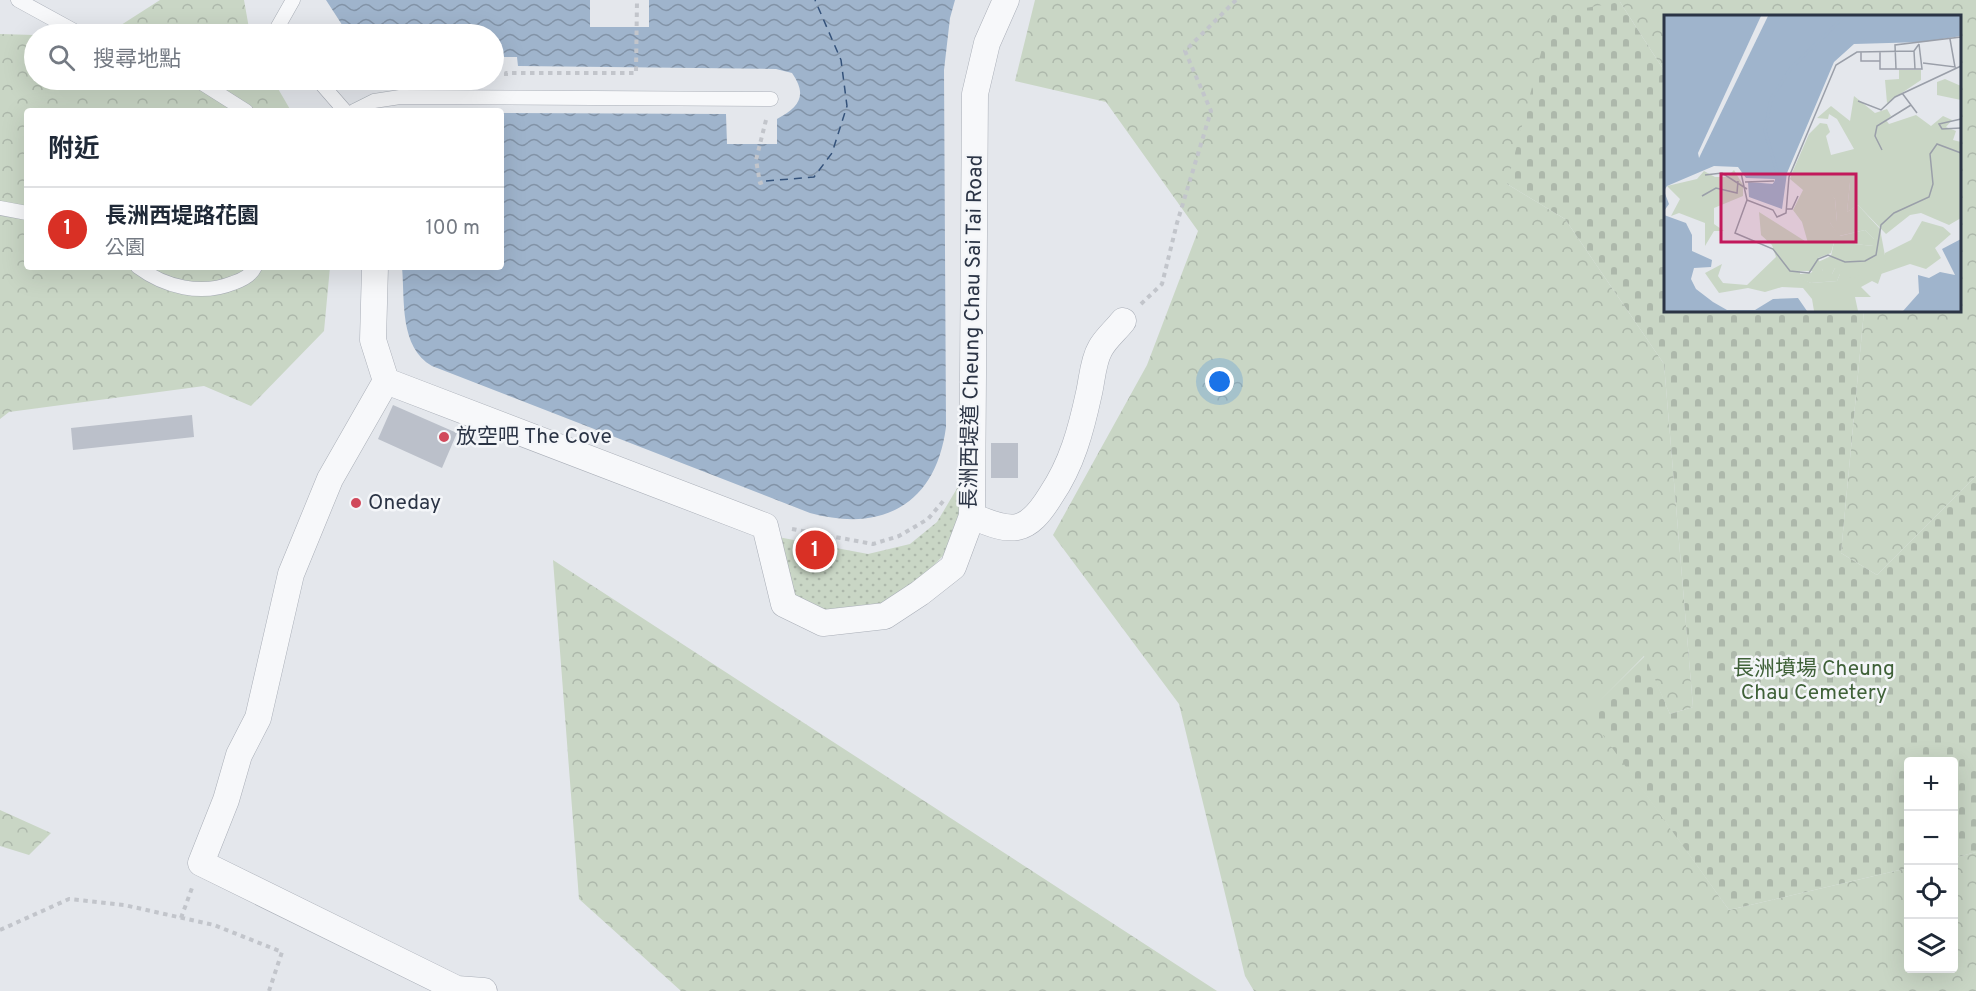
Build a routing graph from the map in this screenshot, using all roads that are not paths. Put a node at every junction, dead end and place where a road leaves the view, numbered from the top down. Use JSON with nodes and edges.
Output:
{"nodes":[{"id":1,"x":18,"y":0,"type":"edge"},
{"id":2,"x":293,"y":0,"type":"edge"},
{"id":3,"x":1006,"y":0,"type":"edge"},
{"id":4,"x":62,"y":24,"type":"edge"},
{"id":5,"x":279,"y":24,"type":"edge"},
{"id":6,"x":212,"y":90,"type":"edge"},
{"id":7,"x":327,"y":90,"type":"edge"},
{"id":8,"x":771,"y":99,"type":"road end"},
{"id":9,"x":240,"y":108,"type":"edge"},
{"id":10,"x":342,"y":108,"type":"edge"},
{"id":11,"x":360,"y":108,"type":"edge"},
{"id":12,"x":0,"y":208,"type":"edge"},
{"id":13,"x":24,"y":212,"type":"edge"},
{"id":14,"x":142,"y":270,"type":"edge"},
{"id":15,"x":253,"y":270,"type":"edge"},
{"id":16,"x":375,"y":270,"type":"edge"},
{"id":17,"x":1123,"y":321,"type":"road end"},
{"id":18,"x":386,"y":381,"type":"junction"},
{"id":19,"x":972,"y":516,"type":"junction"},
{"id":20,"x":484,"y":991,"type":"edge"}],
"edges":[{"from":1,"to":4,"type":"lane"},
{"from":2,"to":5,"type":"lane"},
{"from":3,"to":19,"type":"street","name":"長洲西堤道 Cheung Chau Sai Tai Road"},
{"from":6,"to":9,"type":"lane"},
{"from":7,"to":10,"type":"lane"},
{"from":8,"to":11,"type":"lane"},
{"from":12,"to":13,"type":"lane"},
{"from":14,"to":15,"type":"lane"},
{"from":16,"to":18,"type":"street"},
{"from":17,"to":19,"type":"street"},
{"from":18,"to":19,"type":"street","name":"長洲西堤道 Cheung Chau Sai Tai Road"},
{"from":18,"to":20,"type":"street"}]}
